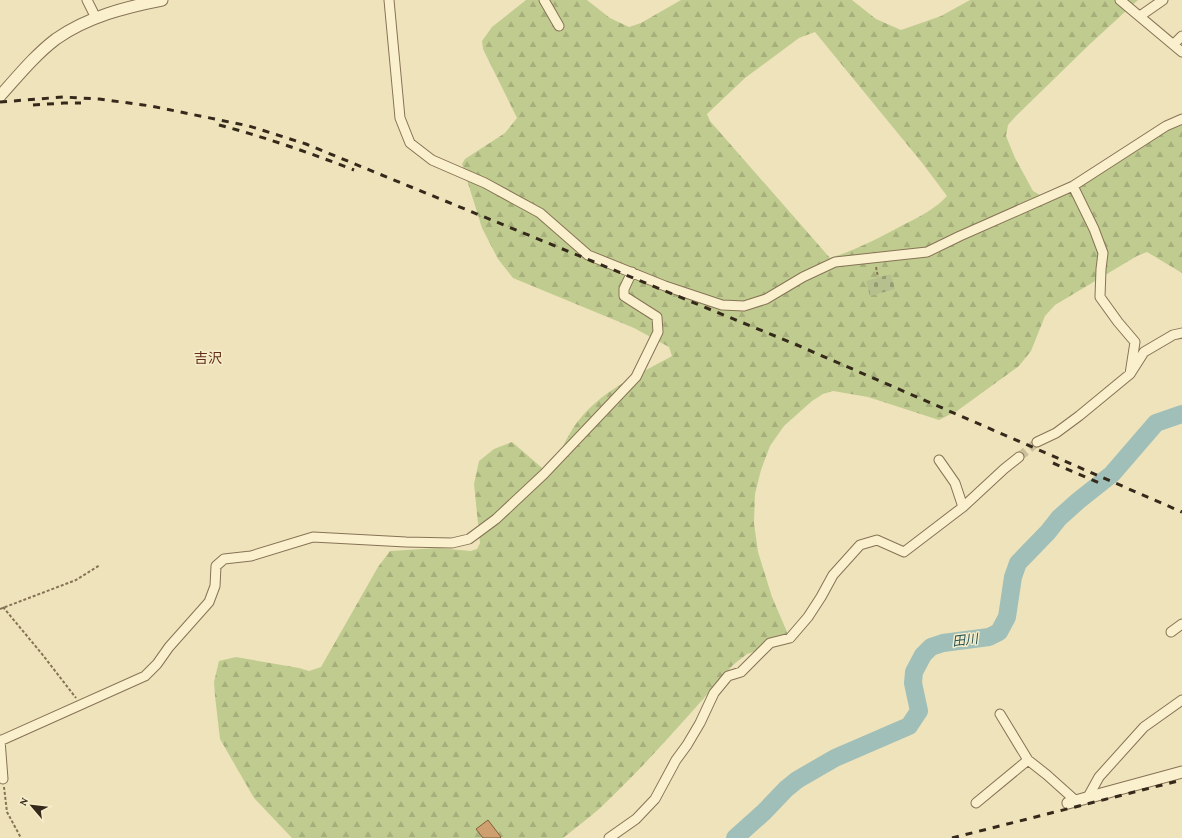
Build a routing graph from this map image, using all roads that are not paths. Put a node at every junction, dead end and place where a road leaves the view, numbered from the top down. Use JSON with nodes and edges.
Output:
{"nodes":[{"id":1,"x":86,"y":0,"type":"edge"},
{"id":2,"x":162,"y":0,"type":"edge"},
{"id":3,"x":389,"y":0,"type":"edge"},
{"id":4,"x":544,"y":0,"type":"edge"},
{"id":5,"x":1120,"y":0,"type":"edge"},
{"id":6,"x":1163,"y":0,"type":"edge"},
{"id":7,"x":1140,"y":16,"type":"junction"},
{"id":8,"x":96,"y":18,"type":"junction"},
{"id":9,"x":559,"y":26,"type":"dead end"},
{"id":10,"x":1182,"y":36,"type":"edge"},
{"id":11,"x":1174,"y":44,"type":"junction"},
{"id":12,"x":1182,"y":52,"type":"edge"},
{"id":13,"x":1,"y":94,"type":"edge"},
{"id":14,"x":1182,"y":119,"type":"edge"},
{"id":15,"x":1073,"y":186,"type":"junction"},
{"id":16,"x":632,"y":272,"type":"junction"},
{"id":17,"x":1182,"y":333,"type":"edge"},
{"id":18,"x":1130,"y":374,"type":"junction"},
{"id":19,"x":1038,"y":442,"type":"tunnel mouth"},
{"id":20,"x":1019,"y":457,"type":"tunnel mouth"},
{"id":21,"x":939,"y":460,"type":"dead end"},
{"id":22,"x":963,"y":507,"type":"junction"},
{"id":23,"x":1182,"y":624,"type":"edge"},
{"id":24,"x":1171,"y":632,"type":"dead end"},
{"id":25,"x":1181,"y":703,"type":"edge"},
{"id":26,"x":1000,"y":714,"type":"dead end"},
{"id":27,"x":0,"y":740,"type":"edge"},
{"id":28,"x":1028,"y":760,"type":"junction"},
{"id":29,"x":1182,"y":772,"type":"edge"},
{"id":30,"x":3,"y":779,"type":"road end"},
{"id":31,"x":1088,"y":797,"type":"junction"},
{"id":32,"x":1072,"y":802,"type":"joint"},
{"id":33,"x":976,"y":803,"type":"dead end"},
{"id":34,"x":609,"y":838,"type":"edge"}],
"edges":[{"from":1,"to":8,"type":"street"},
{"from":2,"to":8,"type":"street"},
{"from":3,"to":16,"type":"street"},
{"from":4,"to":9,"type":"street"},
{"from":5,"to":7,"type":"street"},
{"from":6,"to":7,"type":"street"},
{"from":7,"to":11,"type":"street"},
{"from":8,"to":13,"type":"street"},
{"from":10,"to":11,"type":"street"},
{"from":11,"to":12,"type":"street"},
{"from":14,"to":15,"type":"street"},
{"from":15,"to":16,"type":"street"},
{"from":15,"to":18,"type":"street"},
{"from":16,"to":27,"type":"street"},
{"from":17,"to":18,"type":"street"},
{"from":18,"to":19,"type":"street"},
{"from":20,"to":22,"type":"street"},
{"from":21,"to":22,"type":"street"},
{"from":22,"to":34,"type":"street"},
{"from":23,"to":24,"type":"street"},
{"from":25,"to":31,"type":"street"},
{"from":26,"to":28,"type":"street"},
{"from":27,"to":30,"type":"street"},
{"from":28,"to":32,"type":"street"},
{"from":28,"to":33,"type":"street"},
{"from":29,"to":31,"type":"street"},
{"from":31,"to":32,"type":"street"}]}
